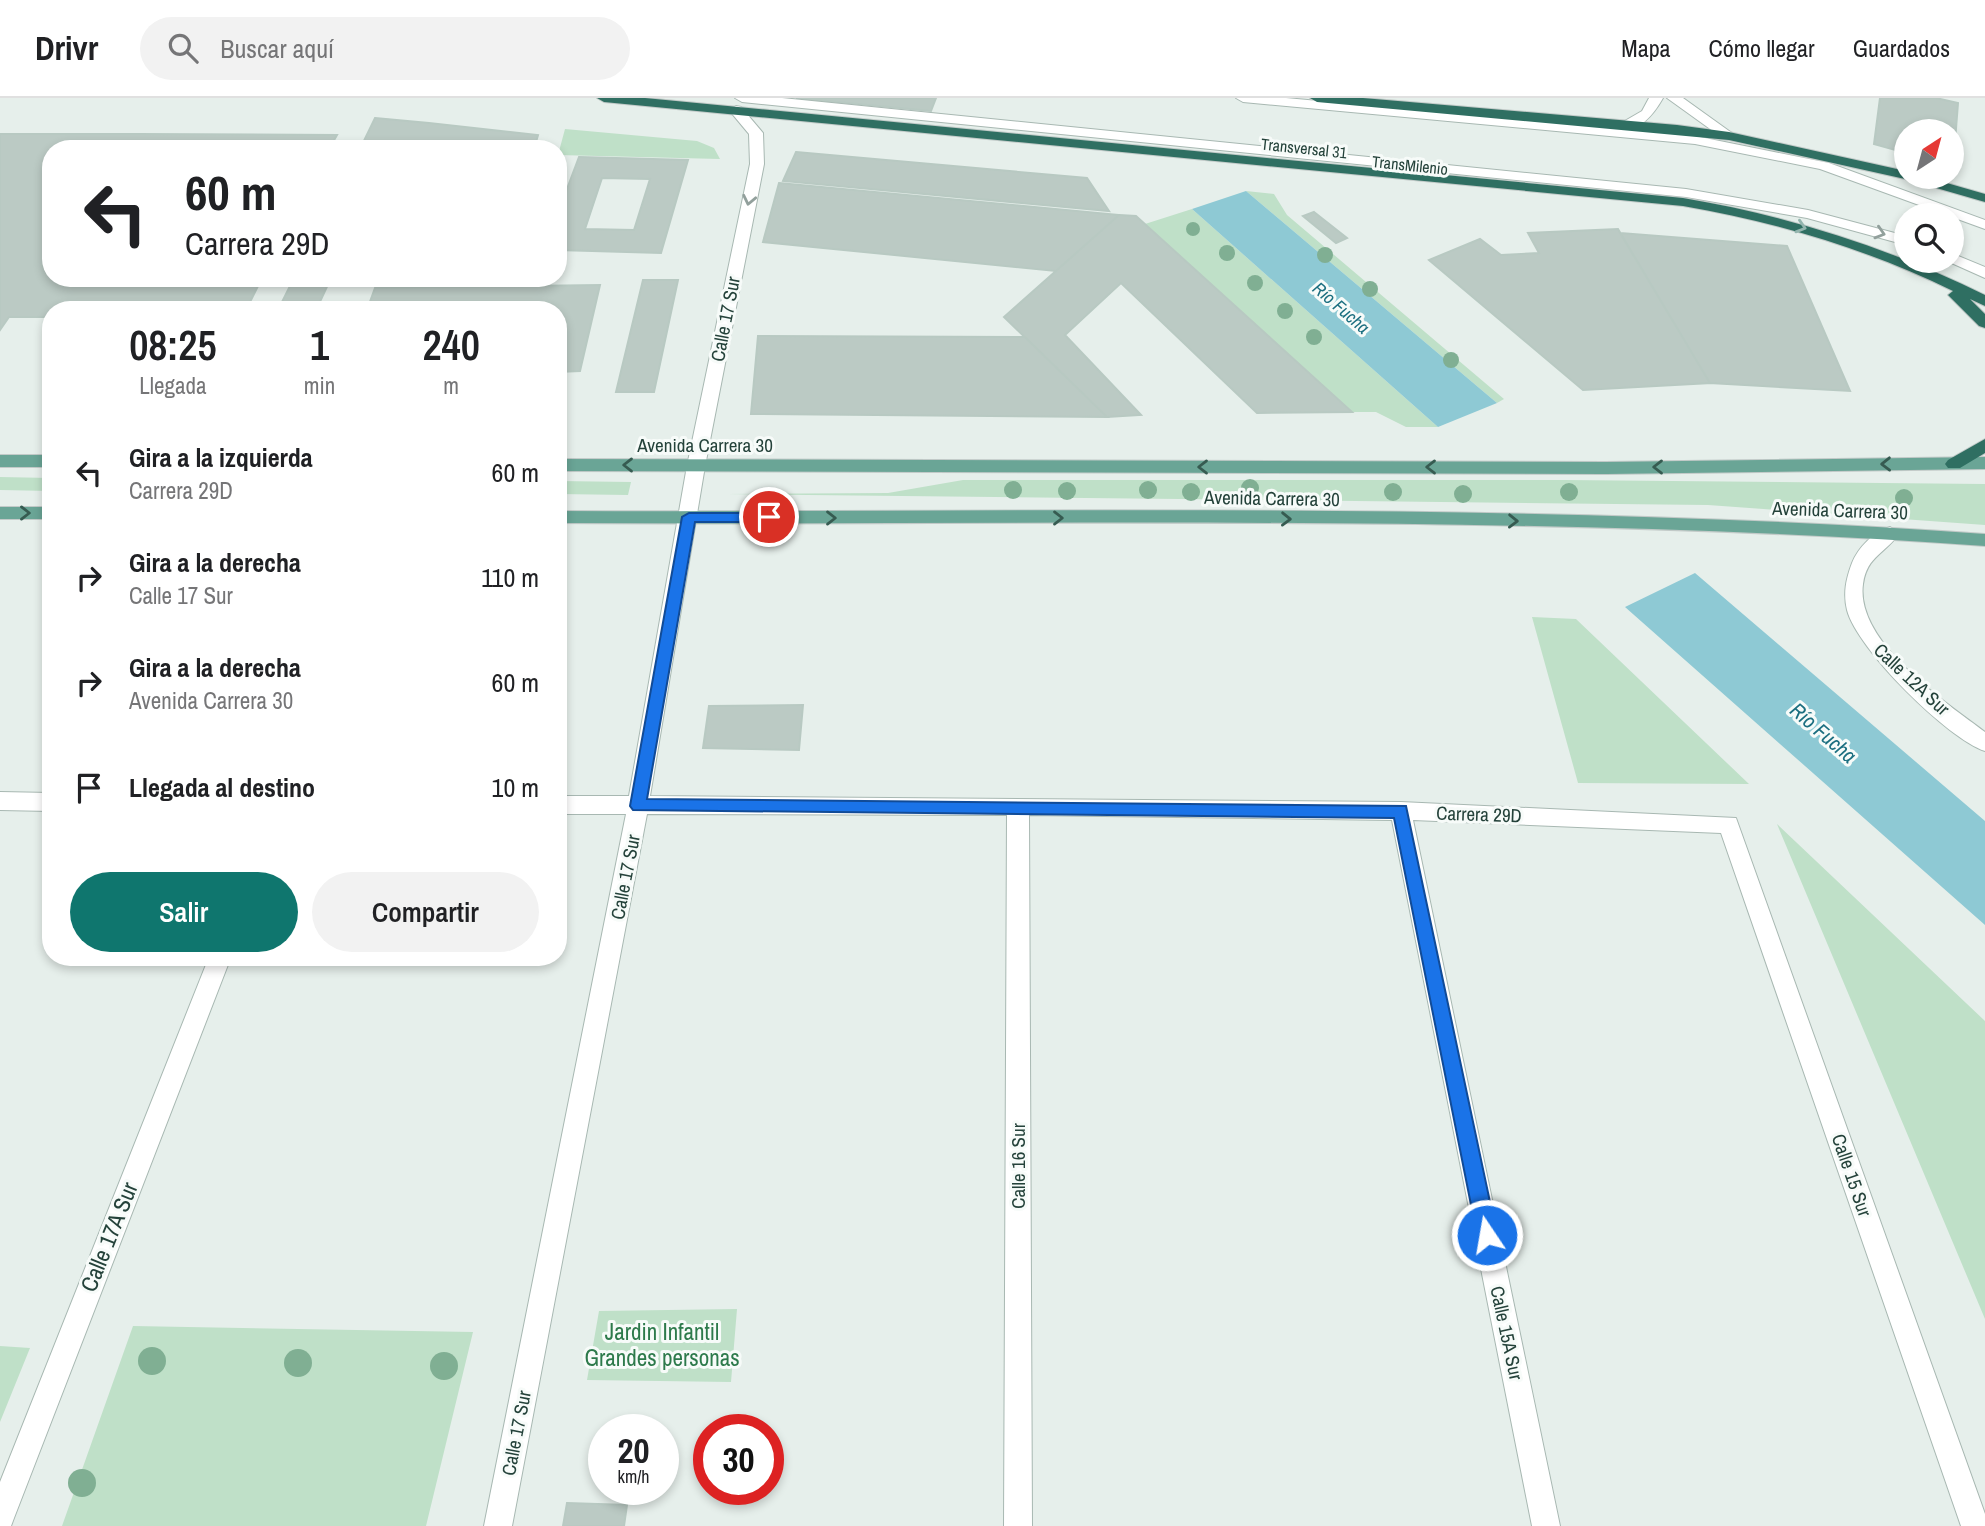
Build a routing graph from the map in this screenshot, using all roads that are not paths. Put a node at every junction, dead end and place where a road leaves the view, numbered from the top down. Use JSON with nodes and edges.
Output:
{"nodes":[{"id":1,"x":604,"y":98,"type":"edge"},
{"id":2,"x":1242,"y":98,"type":"edge"},
{"id":3,"x":1317,"y":98,"type":"edge"},
{"id":4,"x":1656,"y":98,"type":"edge"},
{"id":5,"x":1674,"y":98,"type":"edge"},
{"id":6,"x":739,"y":104,"type":"edge"},
{"id":7,"x":1628,"y":125,"type":"junction"},
{"id":8,"x":1729,"y":136,"type":"junction"},
{"id":9,"x":1894,"y":172,"type":"edge"},
{"id":10,"x":1953,"y":189,"type":"edge"},
{"id":11,"x":1985,"y":198,"type":"edge"},
{"id":12,"x":1985,"y":225,"type":"edge"},
{"id":13,"x":1894,"y":238,"type":"edge"},
{"id":14,"x":1964,"y":264,"type":"edge"},
{"id":15,"x":1985,"y":274,"type":"edge"},
{"id":16,"x":1929,"y":275,"type":"junction"},
{"id":17,"x":1985,"y":302,"type":"edge"},
{"id":18,"x":1985,"y":323,"type":"edge"},
{"id":19,"x":1985,"y":445,"type":"edge"},
{"id":20,"x":0,"y":461,"type":"edge"},
{"id":21,"x":42,"y":461,"type":"edge"},
{"id":22,"x":1985,"y":463,"type":"edge"},
{"id":23,"x":1954,"y":464,"type":"junction"},
{"id":24,"x":567,"y":465,"type":"edge"},
{"id":25,"x":696,"y":466,"type":"junction"},
{"id":26,"x":0,"y":513,"type":"edge"},
{"id":27,"x":42,"y":513,"type":"edge"},
{"id":28,"x":567,"y":517,"type":"edge"},
{"id":29,"x":689,"y":517,"type":"junction"},
{"id":30,"x":1891,"y":533,"type":"junction"},
{"id":31,"x":1985,"y":540,"type":"edge"},
{"id":32,"x":1985,"y":743,"type":"edge"},
{"id":33,"x":0,"y":801,"type":"edge"},
{"id":34,"x":42,"y":802,"type":"edge"},
{"id":35,"x":567,"y":805,"type":"edge"},
{"id":36,"x":638,"y":806,"type":"junction"},
{"id":37,"x":1018,"y":806,"type":"junction"},
{"id":38,"x":1401,"y":811,"type":"junction"},
{"id":39,"x":1728,"y":824,"type":"joint"},
{"id":40,"x":216,"y":966,"type":"edge"},
{"id":41,"x":0,"y":1518,"type":"edge"},
{"id":42,"x":498,"y":1526,"type":"edge"},
{"id":43,"x":1018,"y":1526,"type":"edge"},
{"id":44,"x":1546,"y":1526,"type":"edge"},
{"id":45,"x":1975,"y":1526,"type":"edge"}],
"edges":[{"from":1,"to":6,"type":"highway","name":"Transversal 31"},
{"from":2,"to":12,"type":"street"},
{"from":3,"to":7,"type":"highway"},
{"from":4,"to":7,"type":"street"},
{"from":5,"to":8,"type":"street"},
{"from":6,"to":13,"type":"street","name":"TransMilenio","one_way":true},
{"from":6,"to":16,"type":"highway","name":"Transversal 31","one_way":true},
{"from":6,"to":25,"type":"street","name":"Calle 17 Sur","one_way":true},
{"from":7,"to":8,"type":"highway"},
{"from":8,"to":9,"type":"highway"},
{"from":10,"to":11,"type":"highway"},
{"from":14,"to":15,"type":"street"},
{"from":16,"to":17,"type":"highway","name":"Transversal 31"},
{"from":16,"to":18,"type":"highway"},
{"from":19,"to":23,"type":"highway"},
{"from":20,"to":21,"type":"main road"},
{"from":22,"to":23,"type":"main road","name":"Avenida Carrera 30"},
{"from":23,"to":25,"type":"main road","name":"Avenida Carrera 30","one_way":true},
{"from":25,"to":24,"type":"main road","name":"Avenida Carrera 30","one_way":true},
{"from":25,"to":29,"type":"street","name":"Calle 17 Sur"},
{"from":26,"to":27,"type":"main road","one_way":true},
{"from":28,"to":29,"type":"main road","name":"Avenida Carrera 30"},
{"from":29,"to":30,"type":"main road","name":"Avenida Carrera 30","one_way":true},
{"from":29,"to":36,"type":"street","name":"Calle 17 Sur"},
{"from":30,"to":31,"type":"main road","name":"Avenida Carrera 30"},
{"from":30,"to":32,"type":"street","name":"Calle 12A Sur"},
{"from":33,"to":34,"type":"street"},
{"from":35,"to":36,"type":"street","name":"Carrera 29D"},
{"from":36,"to":37,"type":"street","name":"Carrera 29D"},
{"from":36,"to":42,"type":"street","name":"Calle 17 Sur"},
{"from":37,"to":38,"type":"street","name":"Carrera 29D"},
{"from":37,"to":43,"type":"street","name":"Calle 16 Sur"},
{"from":38,"to":39,"type":"street","name":"Carrera 29D"},
{"from":38,"to":44,"type":"street","name":"Calle 15A Sur"},
{"from":39,"to":45,"type":"street","name":"Calle 15 Sur"},
{"from":40,"to":41,"type":"street","name":"Calle 17A Sur"}]}
